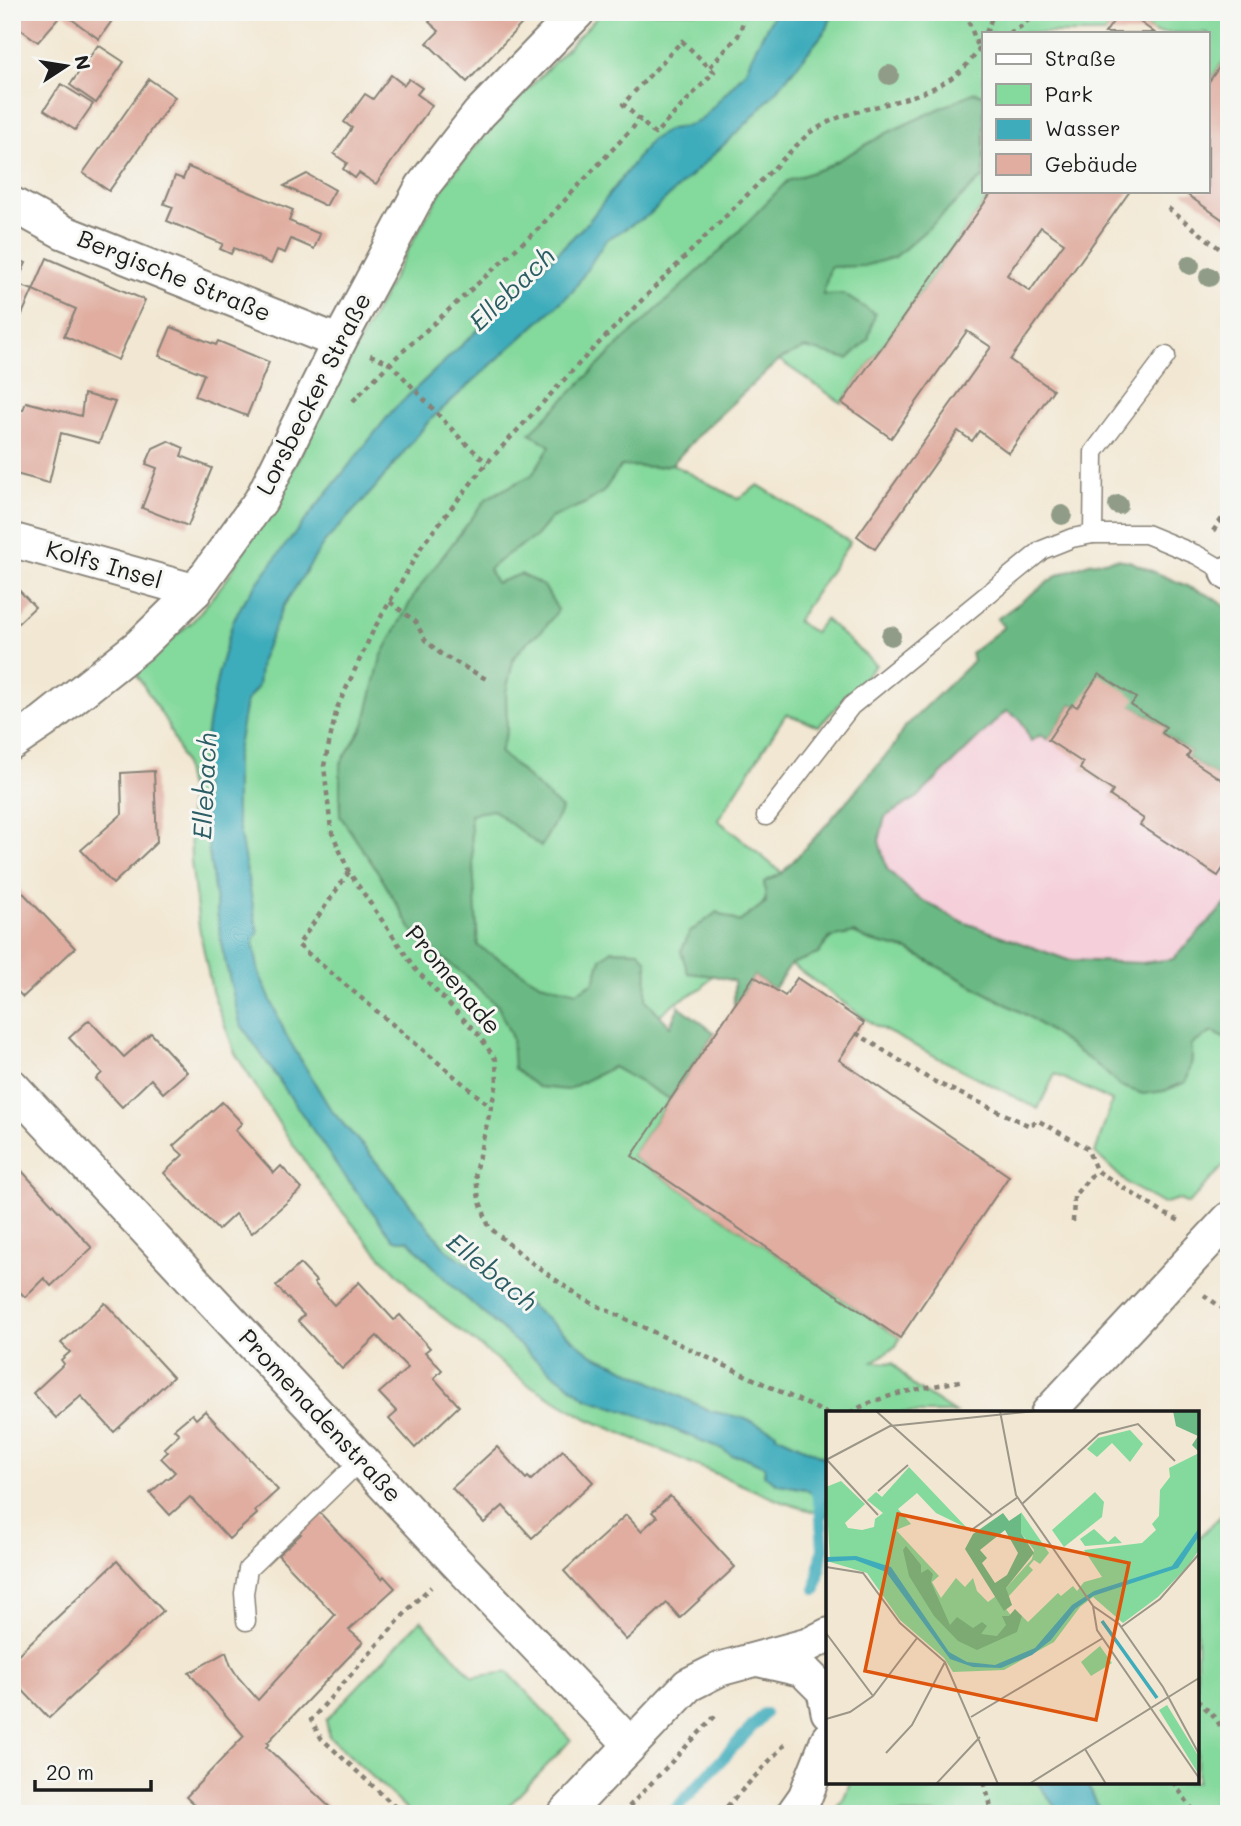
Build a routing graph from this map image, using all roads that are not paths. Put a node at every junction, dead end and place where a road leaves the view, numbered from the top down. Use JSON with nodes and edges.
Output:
{"nodes":[{"id":1,"x":578,"y":12,"type":"edge"},
{"id":2,"x":12,"y":204,"type":"edge"},
{"id":3,"x":339,"y":342,"type":"junction"},
{"id":4,"x":1166,"y":356,"type":"dead end"},
{"id":5,"x":1093,"y":534,"type":"junction"},
{"id":6,"x":12,"y":540,"type":"edge"},
{"id":7,"x":1228,"y":573,"type":"edge"},
{"id":8,"x":195,"y":591,"type":"junction"},
{"id":9,"x":12,"y":743,"type":"edge"},
{"id":10,"x":766,"y":816,"type":"dead end"},
{"id":11,"x":12,"y":1086,"type":"edge"},
{"id":12,"x":1220,"y":1228,"type":"edge"},
{"id":13,"x":1050,"y":1411,"type":"edge"},
{"id":14,"x":361,"y":1460,"type":"junction"},
{"id":15,"x":246,"y":1621,"type":"dead end"},
{"id":16,"x":826,"y":1636,"type":"edge"},
{"id":17,"x":754,"y":1659,"type":"junction"},
{"id":18,"x":826,"y":1702,"type":"edge"},
{"id":19,"x":630,"y":1744,"type":"junction"},
{"id":20,"x":826,"y":1744,"type":"edge"},
{"id":21,"x":565,"y":1814,"type":"edge"},
{"id":22,"x":793,"y":1814,"type":"edge"}],
"edges":[{"from":1,"to":3,"type":"street","name":"Lorsbecker Straße"},
{"from":2,"to":3,"type":"street","name":"Bergische Straße"},
{"from":3,"to":8,"type":"street","name":"Lorsbecker Straße"},
{"from":4,"to":5,"type":"lane"},
{"from":5,"to":7,"type":"lane"},
{"from":5,"to":10,"type":"lane"},
{"from":6,"to":8,"type":"street","name":"Kolfs Insel"},
{"from":8,"to":9,"type":"street","name":"Lorsbecker Straße"},
{"from":11,"to":14,"type":"street","name":"Promenadenstraße"},
{"from":12,"to":13,"type":"street"},
{"from":14,"to":15,"type":"lane"},
{"from":14,"to":19,"type":"street","name":"Promenadenstraße"},
{"from":16,"to":17,"type":"street"},
{"from":17,"to":18,"type":"street"},
{"from":17,"to":19,"type":"street"},
{"from":19,"to":21,"type":"street"},
{"from":20,"to":22,"type":"street"}]}
